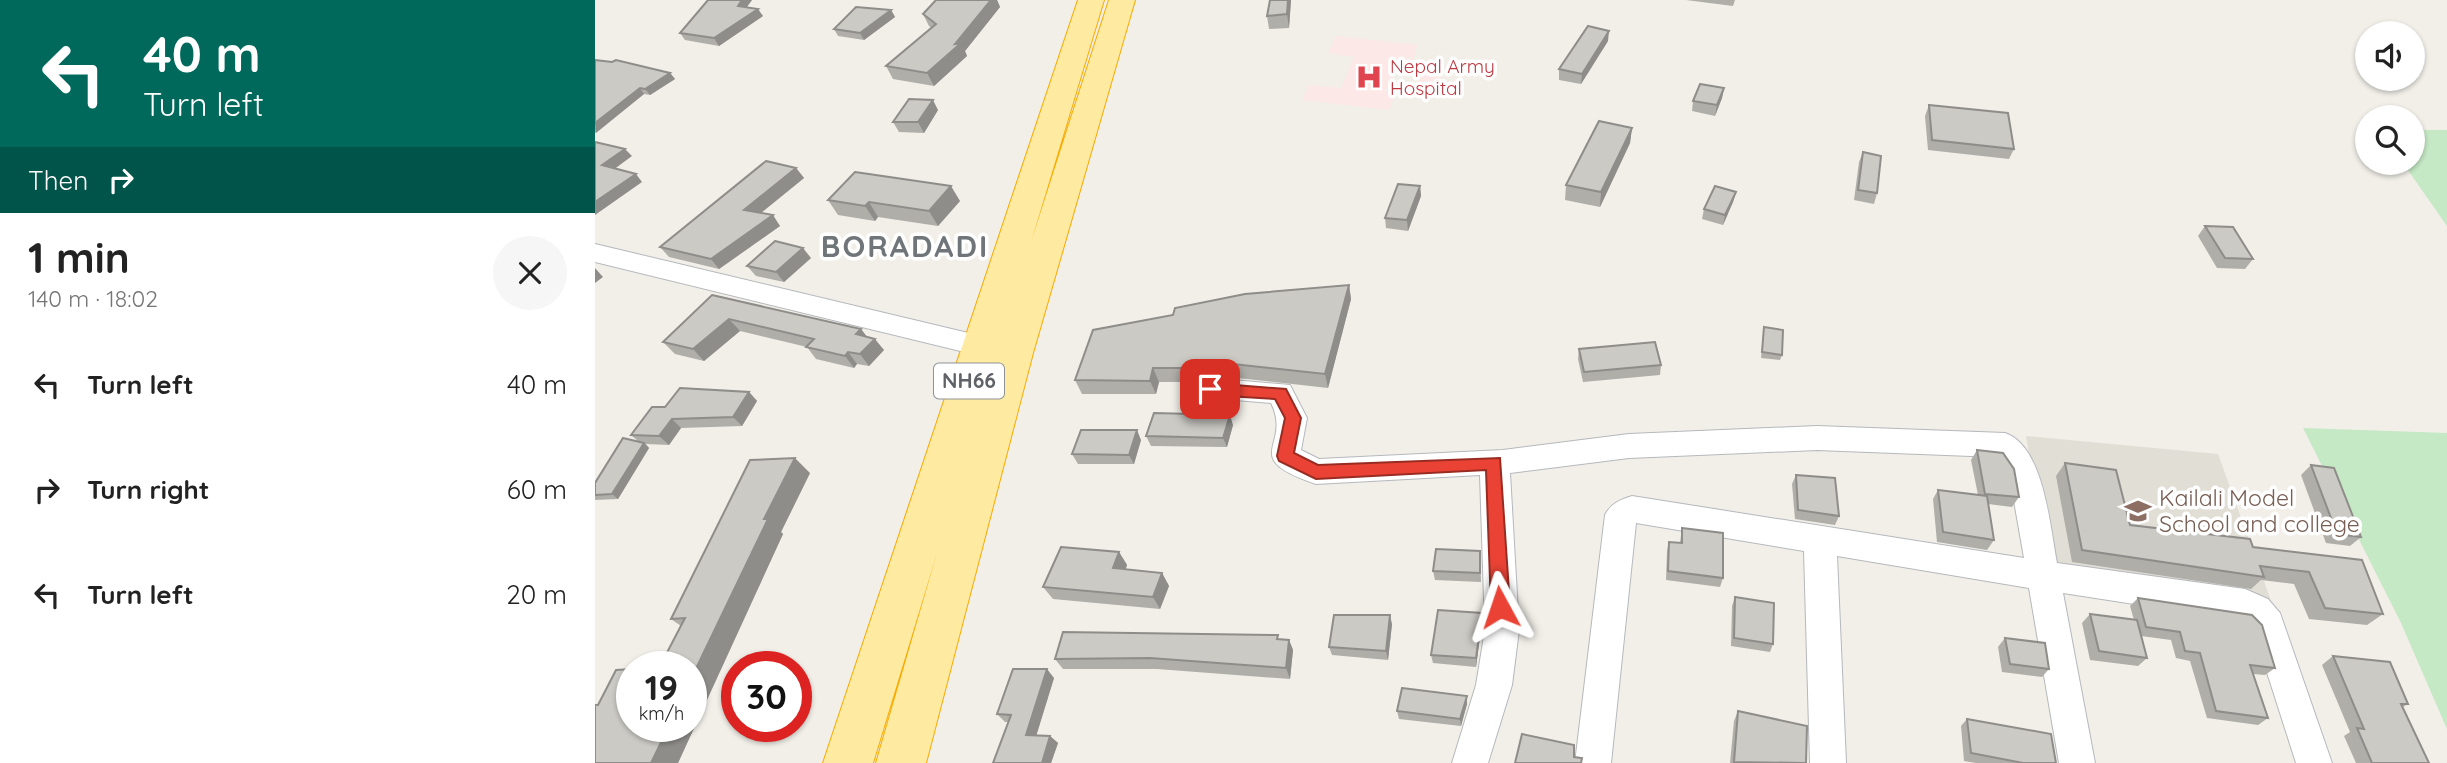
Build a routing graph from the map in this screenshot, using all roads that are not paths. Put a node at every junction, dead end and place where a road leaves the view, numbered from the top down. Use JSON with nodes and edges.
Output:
{"nodes":[{"id":1,"x":1091,"y":0,"type":"edge"},
{"id":2,"x":1122,"y":0,"type":"edge"},
{"id":3,"x":595,"y":253,"type":"edge"},
{"id":4,"x":981,"y":346,"type":"junction"},
{"id":5,"x":1210,"y":389,"type":"dead end"},
{"id":6,"x":1494,"y":463,"type":"junction"},
{"id":7,"x":1820,"y":538,"type":"junction"},
{"id":8,"x":2042,"y":575,"type":"junction"},
{"id":9,"x":848,"y":763,"type":"edge"},
{"id":10,"x":901,"y":763,"type":"edge"},
{"id":11,"x":1470,"y":763,"type":"edge"},
{"id":12,"x":1593,"y":763,"type":"edge"},
{"id":13,"x":1828,"y":763,"type":"edge"},
{"id":14,"x":2077,"y":763,"type":"edge"},
{"id":15,"x":2314,"y":763,"type":"edge"}],
"edges":[{"from":1,"to":4,"type":"highway","number":"NH66"},
{"from":2,"to":10,"type":"highway","number":"NH66"},
{"from":3,"to":4,"type":"street"},
{"from":4,"to":9,"type":"highway","number":"NH66"},
{"from":5,"to":6,"type":"street"},
{"from":6,"to":8,"type":"street"},
{"from":6,"to":11,"type":"street"},
{"from":7,"to":8,"type":"street"},
{"from":7,"to":12,"type":"street"},
{"from":7,"to":13,"type":"street"},
{"from":8,"to":14,"type":"street"},
{"from":8,"to":15,"type":"street"}]}
